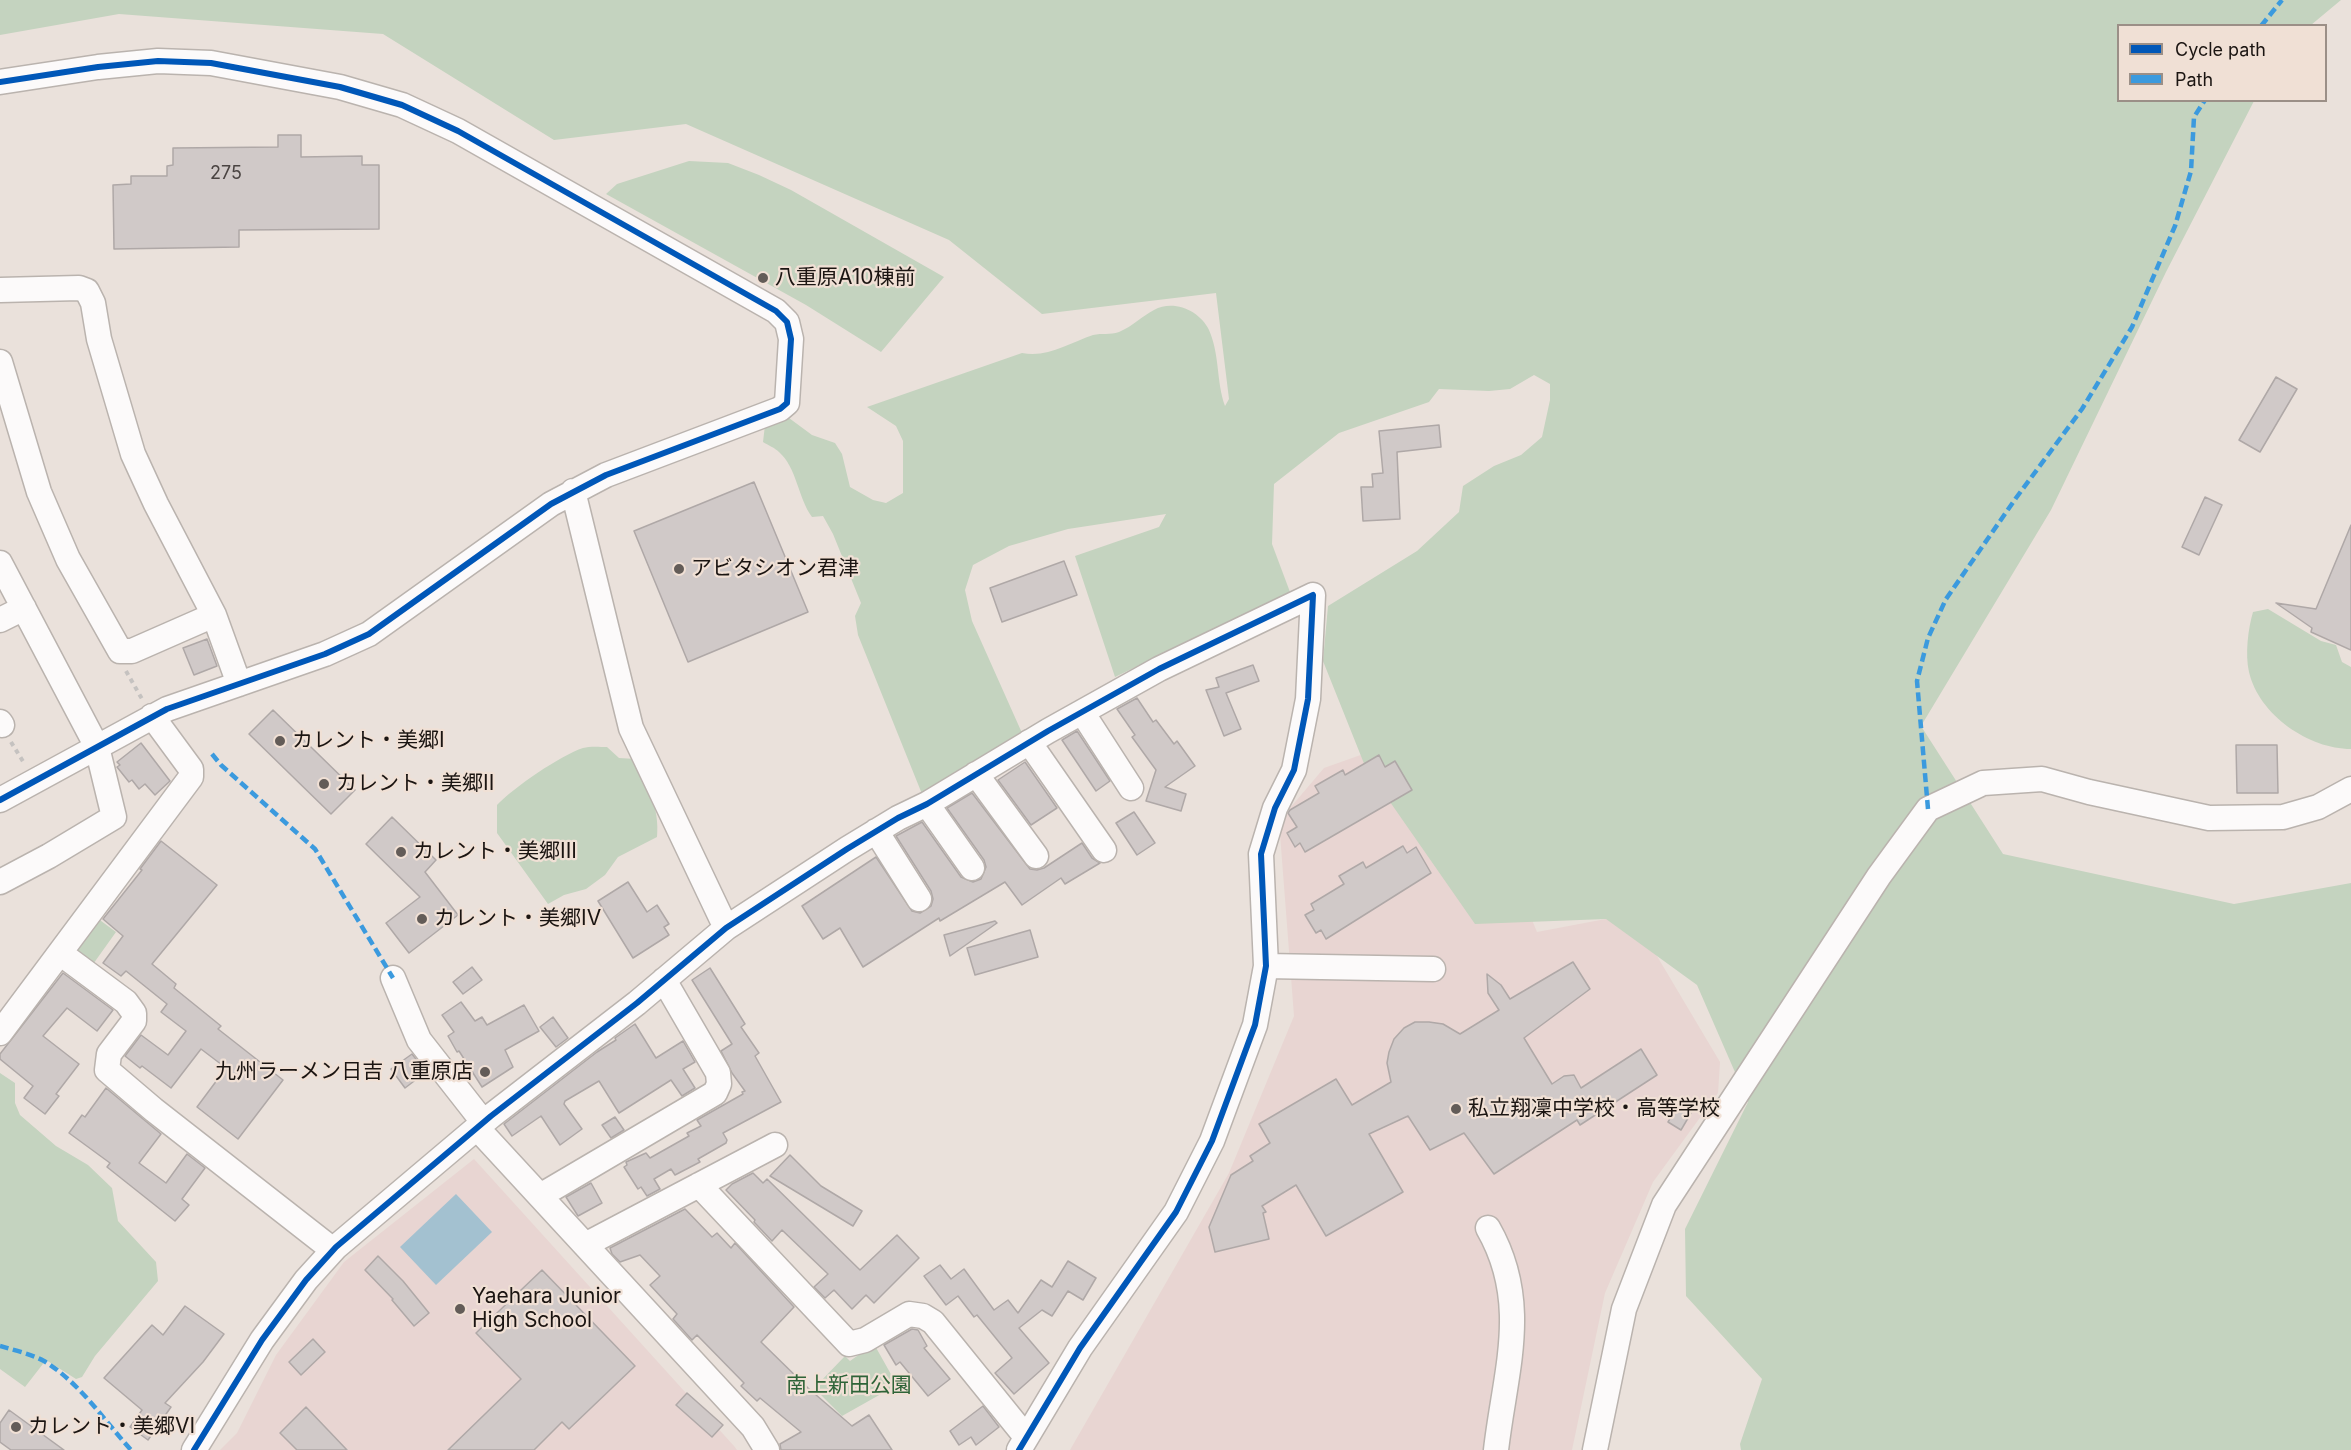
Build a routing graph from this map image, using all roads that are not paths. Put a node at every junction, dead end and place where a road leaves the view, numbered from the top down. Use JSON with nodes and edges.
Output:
{"nodes":[{"id":1,"x":0,"y":82,"type":"edge"},
{"id":2,"x":0,"y":291,"type":"edge"},
{"id":3,"x":0,"y":362,"type":"edge"},
{"id":4,"x":573,"y":491,"type":"junction"},
{"id":5,"x":0,"y":562,"type":"edge"},
{"id":6,"x":24,"y":608,"type":"junction"},
{"id":7,"x":214,"y":615,"type":"junction"},
{"id":8,"x":0,"y":620,"type":"edge"},
{"id":9,"x":239,"y":684,"type":"junction"},
{"id":10,"x":148,"y":710,"type":"junction"},
{"id":11,"x":1082,"y":712,"type":"junction"},
{"id":12,"x":1029,"y":742,"type":"junction"},
{"id":13,"x":97,"y":747,"type":"junction"},
{"id":14,"x":976,"y":774,"type":"junction"},
{"id":15,"x":1131,"y":788,"type":"dead end"},
{"id":16,"x":2351,"y":789,"type":"edge"},
{"id":17,"x":0,"y":800,"type":"edge"},
{"id":18,"x":927,"y":804,"type":"junction"},
{"id":19,"x":876,"y":831,"type":"junction"},
{"id":20,"x":1104,"y":850,"type":"dead end"},
{"id":21,"x":1036,"y":856,"type":"dead end"},
{"id":22,"x":972,"y":868,"type":"dead end"},
{"id":23,"x":0,"y":882,"type":"edge"},
{"id":24,"x":919,"y":899,"type":"dead end"},
{"id":25,"x":726,"y":928,"type":"junction"},
{"id":26,"x":60,"y":953,"type":"junction"},
{"id":27,"x":1266,"y":966,"type":"junction"},
{"id":28,"x":1432,"y":969,"type":"dead end"},
{"id":29,"x":393,"y":978,"type":"dead end"},
{"id":30,"x":664,"y":980,"type":"junction"},
{"id":31,"x":0,"y":1033,"type":"edge"},
{"id":32,"x":481,"y":1126,"type":"junction"},
{"id":33,"x":775,"y":1145,"type":"dead end"},
{"id":34,"x":699,"y":1185,"type":"junction"},
{"id":35,"x":540,"y":1196,"type":"junction"},
{"id":36,"x":1488,"y":1228,"type":"dead end"},
{"id":37,"x":585,"y":1245,"type":"junction"},
{"id":38,"x":333,"y":1250,"type":"junction"},
{"id":39,"x":1022,"y":1444,"type":"edge"},
{"id":40,"x":194,"y":1450,"type":"edge"},
{"id":41,"x":766,"y":1450,"type":"edge"},
{"id":42,"x":1496,"y":1450,"type":"edge"},
{"id":43,"x":1595,"y":1450,"type":"edge"}],
"edges":[{"from":1,"to":4,"type":"street"},
{"from":2,"to":7,"type":"street"},
{"from":3,"to":7,"type":"street"},
{"from":4,"to":9,"type":"street"},
{"from":4,"to":25,"type":"street"},
{"from":5,"to":6,"type":"street"},
{"from":6,"to":8,"type":"street"},
{"from":6,"to":13,"type":"street"},
{"from":7,"to":9,"type":"street"},
{"from":9,"to":10,"type":"street"},
{"from":10,"to":13,"type":"street"},
{"from":10,"to":26,"type":"street"},
{"from":11,"to":12,"type":"street"},
{"from":11,"to":15,"type":"street"},
{"from":11,"to":27,"type":"street"},
{"from":12,"to":14,"type":"street"},
{"from":12,"to":20,"type":"street"},
{"from":13,"to":17,"type":"street"},
{"from":13,"to":23,"type":"street"},
{"from":14,"to":18,"type":"street"},
{"from":14,"to":21,"type":"street"},
{"from":16,"to":43,"type":"street"},
{"from":18,"to":19,"type":"street"},
{"from":18,"to":22,"type":"street"},
{"from":19,"to":24,"type":"street"},
{"from":19,"to":25,"type":"street"},
{"from":25,"to":30,"type":"street"},
{"from":26,"to":31,"type":"street"},
{"from":26,"to":38,"type":"street"},
{"from":27,"to":28,"type":"street"},
{"from":27,"to":39,"type":"street"},
{"from":29,"to":32,"type":"street"},
{"from":30,"to":32,"type":"street"},
{"from":30,"to":35,"type":"street"},
{"from":32,"to":35,"type":"street"},
{"from":32,"to":38,"type":"street"},
{"from":33,"to":34,"type":"street"},
{"from":34,"to":37,"type":"street"},
{"from":34,"to":39,"type":"street"},
{"from":35,"to":37,"type":"street"},
{"from":36,"to":42,"type":"street"},
{"from":37,"to":41,"type":"street"},
{"from":38,"to":40,"type":"street"}]}
